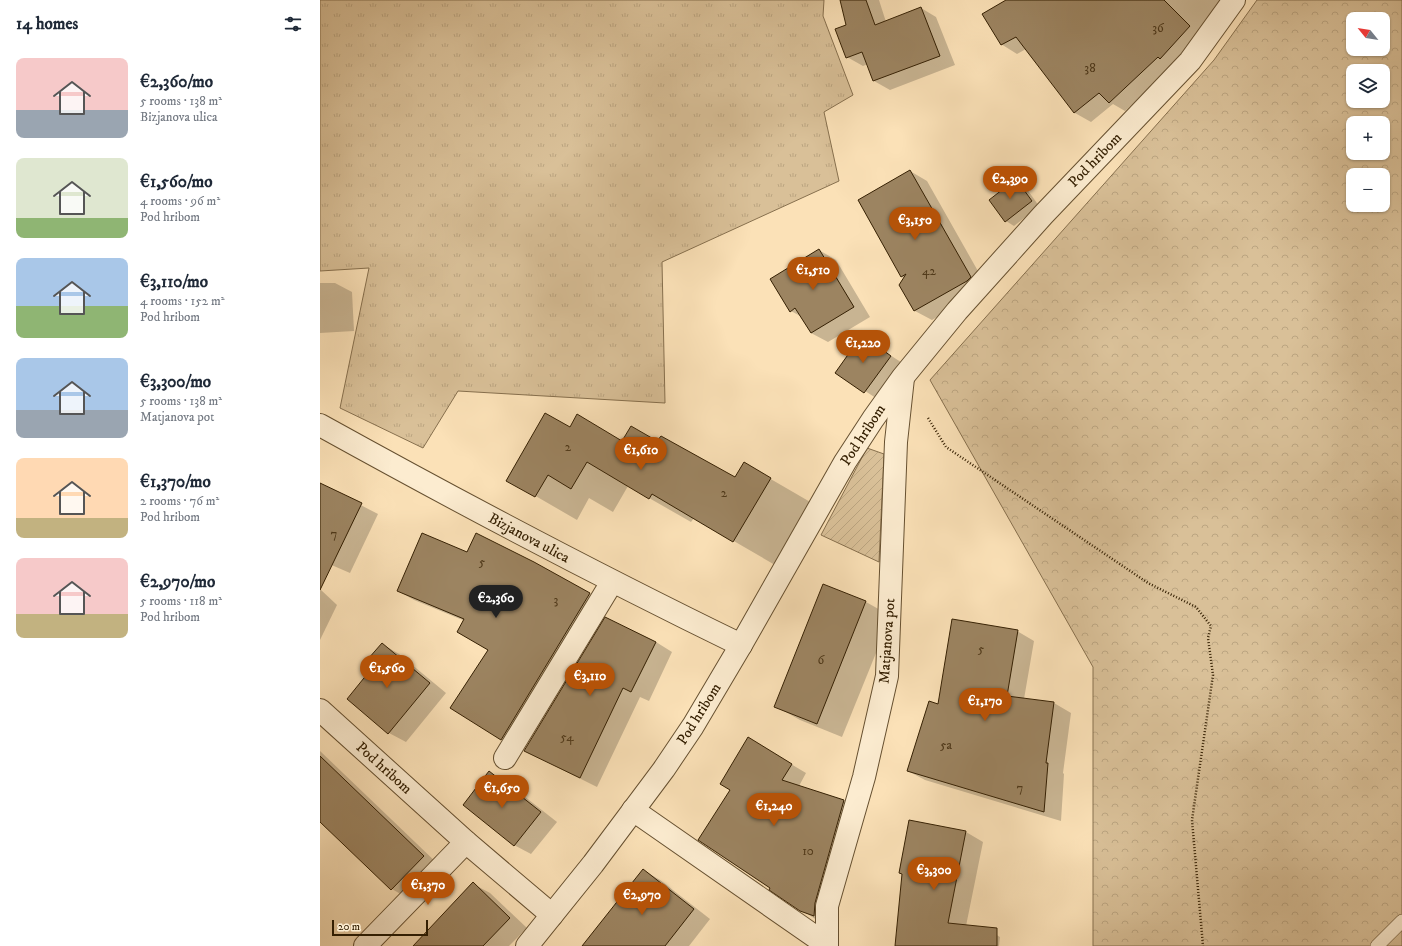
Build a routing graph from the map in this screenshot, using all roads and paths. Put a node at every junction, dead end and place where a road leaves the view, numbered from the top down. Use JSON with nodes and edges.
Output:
{"nodes":[{"id":1,"x":1234,"y":0,"type":"edge"},
{"id":2,"x":903,"y":377,"type":"junction"},
{"id":3,"x":926,"y":415,"type":"dead end"},
{"id":4,"x":320,"y":425,"type":"edge"},
{"id":5,"x":612,"y":582,"type":"junction"},
{"id":6,"x":741,"y":645,"type":"junction"},
{"id":7,"x":320,"y":710,"type":"edge"},
{"id":8,"x":505,"y":758,"type":"dead end"},
{"id":9,"x":633,"y":810,"type":"junction"},
{"id":10,"x":466,"y":842,"type":"junction"},
{"id":11,"x":552,"y":915,"type":"junction"},
{"id":12,"x":1402,"y":921,"type":"edge"},
{"id":13,"x":365,"y":946,"type":"edge"},
{"id":14,"x":527,"y":946,"type":"edge"},
{"id":15,"x":827,"y":946,"type":"edge"},
{"id":16,"x":1203,"y":946,"type":"edge"},
{"id":17,"x":1377,"y":946,"type":"edge"}],
"edges":[{"from":1,"to":2,"type":"street","name":"Pod hribom"},
{"from":2,"to":6,"type":"street","name":"Pod hribom"},
{"from":2,"to":15,"type":"street","name":"Matjanova pot"},
{"from":3,"to":16,"type":"path"},
{"from":4,"to":5,"type":"street","name":"Bizjanova ulica"},
{"from":5,"to":6,"type":"street","name":"Bizjanova ulica"},
{"from":5,"to":8,"type":"street"},
{"from":6,"to":9,"type":"street","name":"Pod hribom"},
{"from":7,"to":10,"type":"street","name":"Pod hribom"},
{"from":9,"to":11,"type":"street","name":"Pod hribom"},
{"from":9,"to":15,"type":"street","name":"Matjanova pot"},
{"from":10,"to":11,"type":"street","name":"Pod hribom"},
{"from":10,"to":13,"type":"street"},
{"from":11,"to":14,"type":"street","name":"Pod hribom"},
{"from":12,"to":17,"type":"lane"}]}
